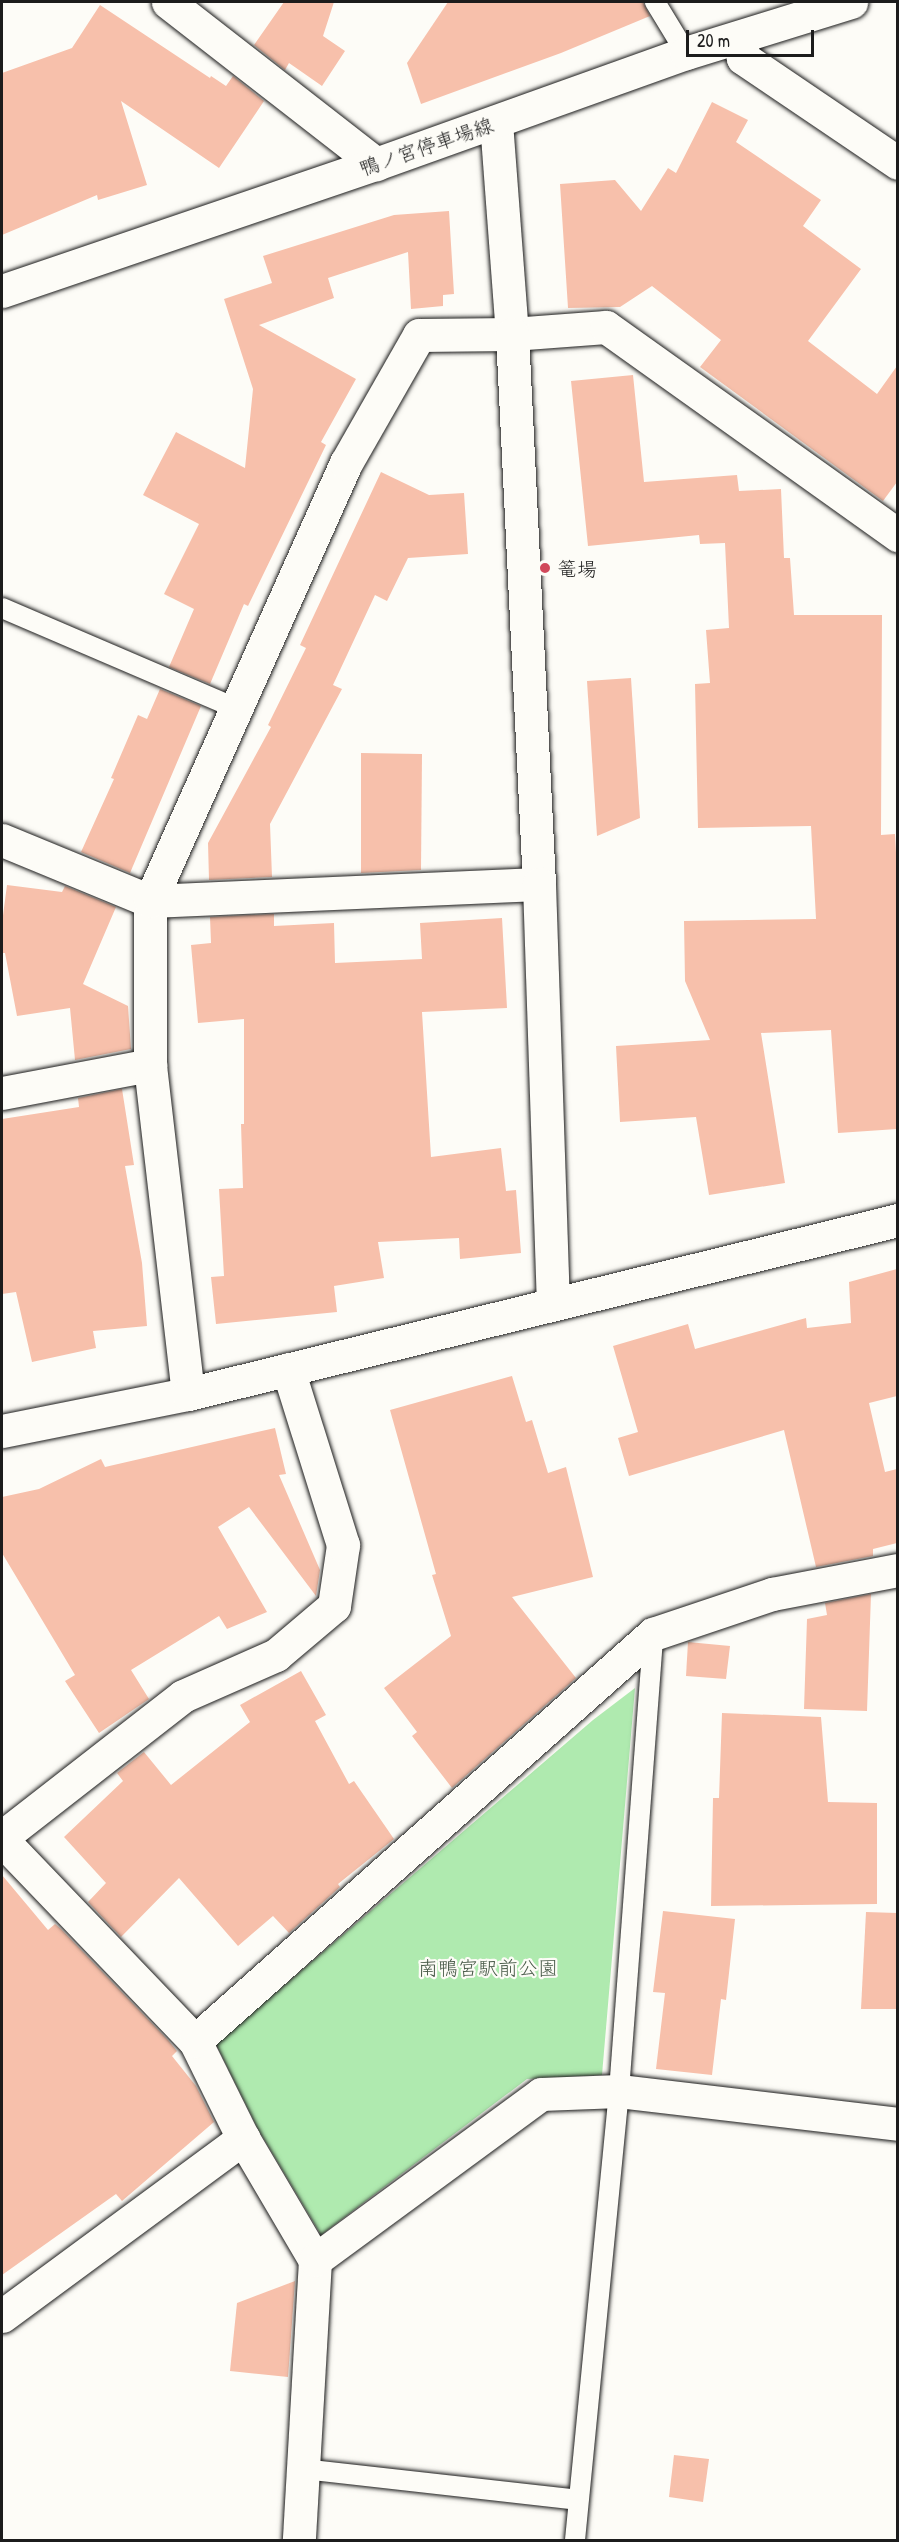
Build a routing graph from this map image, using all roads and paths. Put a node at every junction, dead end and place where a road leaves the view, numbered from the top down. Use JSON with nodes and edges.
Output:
{"nodes":[{"id":1,"x":168,"y":2,"type":"edge"},
{"id":2,"x":655,"y":2,"type":"edge"},
{"id":3,"x":851,"y":2,"type":"edge"},
{"id":4,"x":741,"y":37,"type":"junction"},
{"id":5,"x":686,"y":53,"type":"junction"},
{"id":6,"x":496,"y":122,"type":"junction"},
{"id":7,"x":897,"y":163,"type":"edge"},
{"id":8,"x":376,"y":164,"type":"junction"},
{"id":9,"x":2,"y":292,"type":"edge"},
{"id":10,"x":512,"y":334,"type":"junction"},
{"id":11,"x":896,"y":530,"type":"edge"},
{"id":12,"x":2,"y":608,"type":"edge"},
{"id":13,"x":235,"y":708,"type":"junction"},
{"id":14,"x":2,"y":840,"type":"edge"},
{"id":15,"x":539,"y":884,"type":"junction"},
{"id":16,"x":150,"y":901,"type":"junction"},
{"id":17,"x":150,"y":1065,"type":"junction"},
{"id":18,"x":2,"y":1093,"type":"edge"},
{"id":19,"x":897,"y":1220,"type":"edge"},
{"id":20,"x":554,"y":1304,"type":"junction"},
{"id":21,"x":288,"y":1369,"type":"junction"},
{"id":22,"x":188,"y":1394,"type":"junction"},
{"id":23,"x":2,"y":1431,"type":"edge"},
{"id":24,"x":897,"y":1570,"type":"edge"},
{"id":25,"x":653,"y":1634,"type":"junction"},
{"id":26,"x":2,"y":1839,"type":"edge"},
{"id":27,"x":195,"y":2040,"type":"junction"},
{"id":28,"x":619,"y":2091,"type":"junction"},
{"id":29,"x":897,"y":2124,"type":"edge"},
{"id":30,"x":243,"y":2138,"type":"junction"},
{"id":31,"x":315,"y":2260,"type":"junction"},
{"id":32,"x":2,"y":2316,"type":"edge"},
{"id":33,"x":303,"y":2469,"type":"junction"},
{"id":34,"x":578,"y":2500,"type":"junction"},
{"id":35,"x":299,"y":2541,"type":"edge"},
{"id":36,"x":575,"y":2541,"type":"edge"}],
"edges":[{"from":1,"to":8,"type":"street"},
{"from":2,"to":5,"type":"lane"},
{"from":3,"to":4,"type":"street","name":"鴨ノ宮停車場線"},
{"from":4,"to":5,"type":"street","name":"鴨ノ宮停車場線"},
{"from":4,"to":7,"type":"street"},
{"from":5,"to":6,"type":"street","name":"鴨ノ宮停車場線"},
{"from":6,"to":8,"type":"street","name":"鴨ノ宮停車場線"},
{"from":6,"to":10,"type":"street"},
{"from":8,"to":9,"type":"street","name":"鴨ノ宮停車場線"},
{"from":10,"to":11,"type":"street"},
{"from":10,"to":13,"type":"street"},
{"from":10,"to":15,"type":"street"},
{"from":12,"to":13,"type":"lane"},
{"from":13,"to":16,"type":"street"},
{"from":14,"to":16,"type":"street"},
{"from":15,"to":16,"type":"street"},
{"from":15,"to":20,"type":"street"},
{"from":16,"to":17,"type":"street"},
{"from":17,"to":18,"type":"street"},
{"from":17,"to":22,"type":"street"},
{"from":19,"to":20,"type":"street"},
{"from":20,"to":21,"type":"street"},
{"from":21,"to":22,"type":"street"},
{"from":21,"to":26,"type":"street"},
{"from":22,"to":23,"type":"street"},
{"from":24,"to":25,"type":"street"},
{"from":25,"to":27,"type":"street"},
{"from":25,"to":28,"type":"lane"},
{"from":26,"to":27,"type":"street"},
{"from":27,"to":30,"type":"street"},
{"from":28,"to":29,"type":"street"},
{"from":28,"to":31,"type":"street"},
{"from":28,"to":34,"type":"lane"},
{"from":30,"to":31,"type":"street"},
{"from":30,"to":32,"type":"street"},
{"from":31,"to":33,"type":"street"},
{"from":33,"to":34,"type":"lane"},
{"from":33,"to":35,"type":"street"},
{"from":34,"to":36,"type":"lane"}]}
